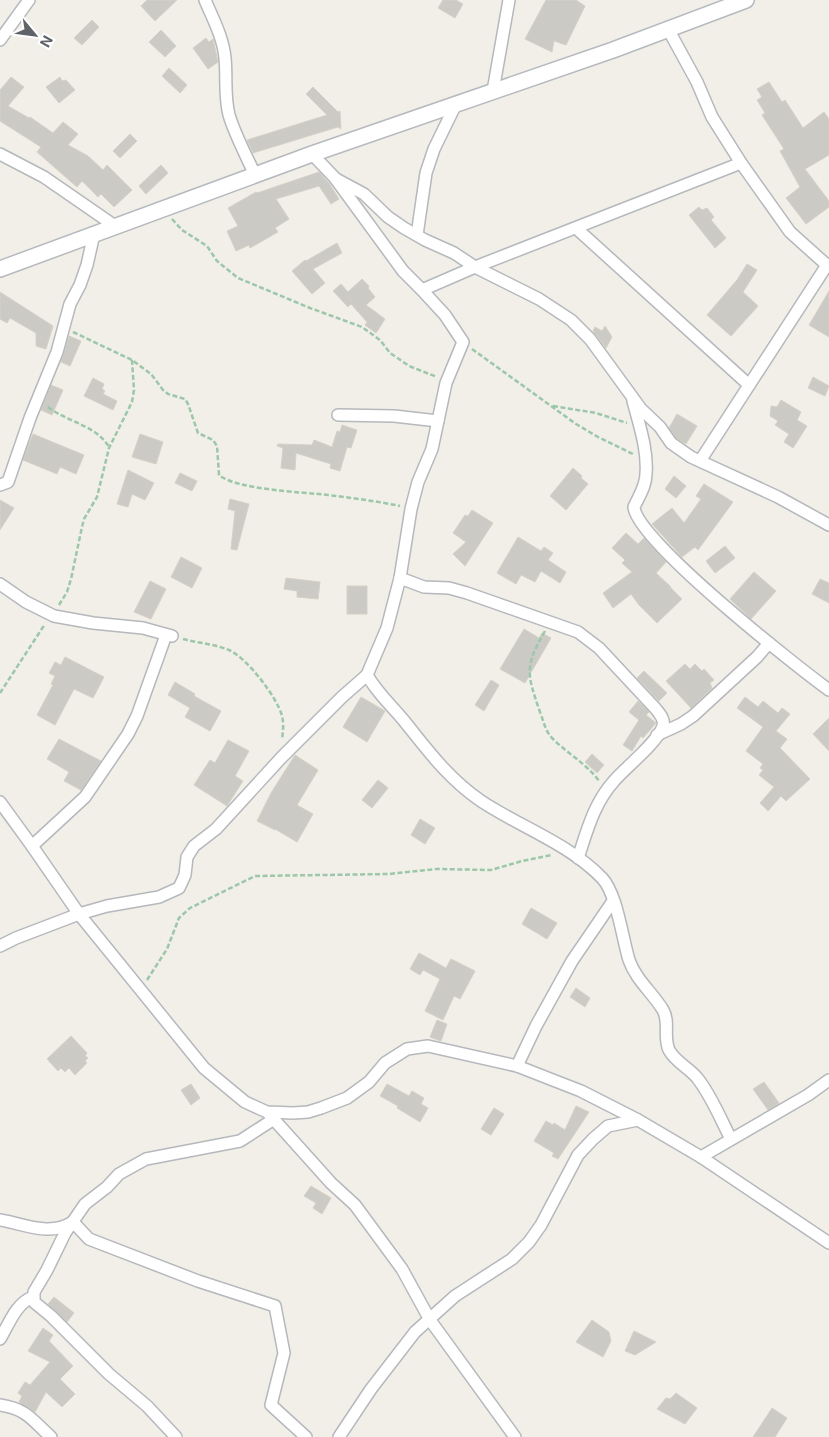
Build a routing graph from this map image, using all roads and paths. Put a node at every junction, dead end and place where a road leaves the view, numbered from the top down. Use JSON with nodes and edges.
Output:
{"nodes":[{"id":1,"x":29,"y":0,"type":"edge"},
{"id":2,"x":205,"y":0,"type":"edge"},
{"id":3,"x":509,"y":0,"type":"edge"},
{"id":4,"x":746,"y":0,"type":"edge"},
{"id":5,"x":668,"y":29,"type":"junction"},
{"id":6,"x":0,"y":40,"type":"edge"},
{"id":7,"x":494,"y":91,"type":"junction"},
{"id":8,"x":456,"y":104,"type":"junction"},
{"id":9,"x":0,"y":154,"type":"edge"},
{"id":10,"x":312,"y":154,"type":"junction"},
{"id":11,"x":741,"y":163,"type":"junction"},
{"id":12,"x":255,"y":175,"type":"junction"},
{"id":13,"x":335,"y":178,"type":"junction"},
{"id":14,"x":163,"y":208,"type":"junction"},
{"id":15,"x":115,"y":226,"type":"junction"},
{"id":16,"x":576,"y":228,"type":"junction"},
{"id":17,"x":94,"y":234,"type":"junction"},
{"id":18,"x":417,"y":235,"type":"junction"},
{"id":19,"x":828,"y":266,"type":"edge"},
{"id":20,"x":475,"y":267,"type":"junction"},
{"id":21,"x":0,"y":268,"type":"edge"},
{"id":22,"x":422,"y":290,"type":"junction"},
{"id":23,"x":64,"y":327,"type":"junction"},
{"id":24,"x":463,"y":342,"type":"junction"},
{"id":25,"x":132,"y":360,"type":"junction"},
{"id":26,"x":448,"y":380,"type":"junction"},
{"id":27,"x":749,"y":386,"type":"junction"},
{"id":28,"x":41,"y":392,"type":"junction"},
{"id":29,"x":632,"y":397,"type":"junction"},
{"id":30,"x":552,"y":405,"type":"junction"},
{"id":31,"x":338,"y":415,"type":"dead end"},
{"id":32,"x":438,"y":421,"type":"junction"},
{"id":33,"x":639,"y":425,"type":"junction"},
{"id":34,"x":109,"y":448,"type":"junction"},
{"id":35,"x":645,"y":460,"type":"junction"},
{"id":36,"x":700,"y":461,"type":"junction"},
{"id":37,"x":0,"y":485,"type":"edge"},
{"id":38,"x":411,"y":509,"type":"junction"},
{"id":39,"x":829,"y":525,"type":"edge"},
{"id":40,"x":400,"y":578,"type":"junction"},
{"id":41,"x":0,"y":584,"type":"edge"},
{"id":42,"x":52,"y":615,"type":"junction"},
{"id":43,"x":550,"y":622,"type":"junction"},
{"id":44,"x":170,"y":636,"type":"junction"},
{"id":45,"x":769,"y":643,"type":"junction"},
{"id":46,"x":367,"y":675,"type":"junction"},
{"id":47,"x":829,"y":690,"type":"edge"},
{"id":48,"x":0,"y":693,"type":"edge"},
{"id":49,"x":658,"y":735,"type":"junction"},
{"id":50,"x":281,"y":758,"type":"junction"},
{"id":51,"x":603,"y":795,"type":"junction"},
{"id":52,"x":0,"y":802,"type":"edge"},
{"id":53,"x":32,"y":846,"type":"junction"},
{"id":54,"x":573,"y":855,"type":"junction"},
{"id":55,"x":613,"y":901,"type":"junction"},
{"id":56,"x":79,"y":914,"type":"junction"},
{"id":57,"x":0,"y":946,"type":"edge"},
{"id":58,"x":141,"y":990,"type":"junction"},
{"id":59,"x":517,"y":1066,"type":"junction"},
{"id":60,"x":828,"y":1082,"type":"edge"},
{"id":61,"x":271,"y":1116,"type":"junction"},
{"id":62,"x":638,"y":1120,"type":"junction"},
{"id":63,"x":731,"y":1139,"type":"junction"},
{"id":64,"x":701,"y":1157,"type":"junction"},
{"id":65,"x":0,"y":1220,"type":"edge"},
{"id":66,"x":73,"y":1222,"type":"junction"},
{"id":67,"x":829,"y":1243,"type":"edge"},
{"id":68,"x":33,"y":1297,"type":"junction"},
{"id":69,"x":430,"y":1320,"type":"junction"},
{"id":70,"x":0,"y":1339,"type":"edge"},
{"id":71,"x":0,"y":1405,"type":"edge"},
{"id":72,"x":51,"y":1437,"type":"edge"},
{"id":73,"x":176,"y":1437,"type":"edge"},
{"id":74,"x":306,"y":1437,"type":"edge"},
{"id":75,"x":339,"y":1437,"type":"edge"},
{"id":76,"x":515,"y":1437,"type":"edge"}],
"edges":[{"from":1,"to":6,"type":"street"},
{"from":2,"to":12,"type":"street"},
{"from":3,"to":7,"type":"street"},
{"from":4,"to":5,"type":"street"},
{"from":5,"to":7,"type":"street"},
{"from":5,"to":11,"type":"street"},
{"from":7,"to":8,"type":"street"},
{"from":8,"to":10,"type":"street"},
{"from":8,"to":18,"type":"street"},
{"from":9,"to":15,"type":"street"},
{"from":10,"to":12,"type":"street"},
{"from":10,"to":13,"type":"street"},
{"from":11,"to":16,"type":"street"},
{"from":11,"to":19,"type":"street"},
{"from":12,"to":14,"type":"street"},
{"from":13,"to":18,"type":"street"},
{"from":13,"to":22,"type":"street"},
{"from":14,"to":15,"type":"street"},
{"from":14,"to":26,"type":"path"},
{"from":15,"to":17,"type":"street"},
{"from":16,"to":20,"type":"street"},
{"from":16,"to":27,"type":"street"},
{"from":17,"to":21,"type":"street"},
{"from":17,"to":23,"type":"street"},
{"from":18,"to":20,"type":"street"},
{"from":19,"to":27,"type":"street"},
{"from":20,"to":22,"type":"street"},
{"from":20,"to":29,"type":"street"},
{"from":22,"to":24,"type":"street"},
{"from":23,"to":25,"type":"path"},
{"from":23,"to":28,"type":"street"},
{"from":24,"to":26,"type":"street"},
{"from":24,"to":30,"type":"path"},
{"from":25,"to":34,"type":"path"},
{"from":25,"to":38,"type":"path"},
{"from":26,"to":32,"type":"street"},
{"from":27,"to":36,"type":"street"},
{"from":28,"to":34,"type":"path"},
{"from":28,"to":37,"type":"street"},
{"from":29,"to":33,"type":"street"},
{"from":29,"to":36,"type":"street"},
{"from":30,"to":33,"type":"path"},
{"from":30,"to":35,"type":"path"},
{"from":31,"to":32,"type":"street"},
{"from":32,"to":38,"type":"street"},
{"from":33,"to":35,"type":"street"},
{"from":34,"to":42,"type":"path"},
{"from":35,"to":45,"type":"street"},
{"from":36,"to":39,"type":"street"},
{"from":38,"to":40,"type":"street"},
{"from":40,"to":43,"type":"street"},
{"from":40,"to":46,"type":"street"},
{"from":41,"to":42,"type":"street"},
{"from":42,"to":44,"type":"street"},
{"from":42,"to":48,"type":"path"},
{"from":43,"to":49,"type":"street"},
{"from":43,"to":51,"type":"path"},
{"from":44,"to":50,"type":"path"},
{"from":44,"to":53,"type":"street"},
{"from":45,"to":47,"type":"street"},
{"from":45,"to":49,"type":"street"},
{"from":46,"to":50,"type":"street"},
{"from":46,"to":54,"type":"street"},
{"from":49,"to":51,"type":"street"},
{"from":50,"to":56,"type":"street"},
{"from":51,"to":54,"type":"street"},
{"from":52,"to":53,"type":"street"},
{"from":53,"to":56,"type":"street"},
{"from":54,"to":55,"type":"street"},
{"from":54,"to":58,"type":"path"},
{"from":55,"to":59,"type":"street"},
{"from":55,"to":63,"type":"street"},
{"from":56,"to":57,"type":"street"},
{"from":56,"to":58,"type":"street"},
{"from":58,"to":61,"type":"street"},
{"from":59,"to":61,"type":"street"},
{"from":59,"to":62,"type":"street"},
{"from":60,"to":63,"type":"street"},
{"from":61,"to":66,"type":"street"},
{"from":61,"to":69,"type":"street"},
{"from":62,"to":64,"type":"street"},
{"from":62,"to":69,"type":"street"},
{"from":63,"to":64,"type":"street"},
{"from":64,"to":67,"type":"street"},
{"from":65,"to":66,"type":"street"},
{"from":66,"to":68,"type":"street"},
{"from":66,"to":74,"type":"street"},
{"from":68,"to":70,"type":"street"},
{"from":68,"to":73,"type":"street"},
{"from":69,"to":75,"type":"street"},
{"from":69,"to":76,"type":"street"},
{"from":71,"to":72,"type":"street"}]}
